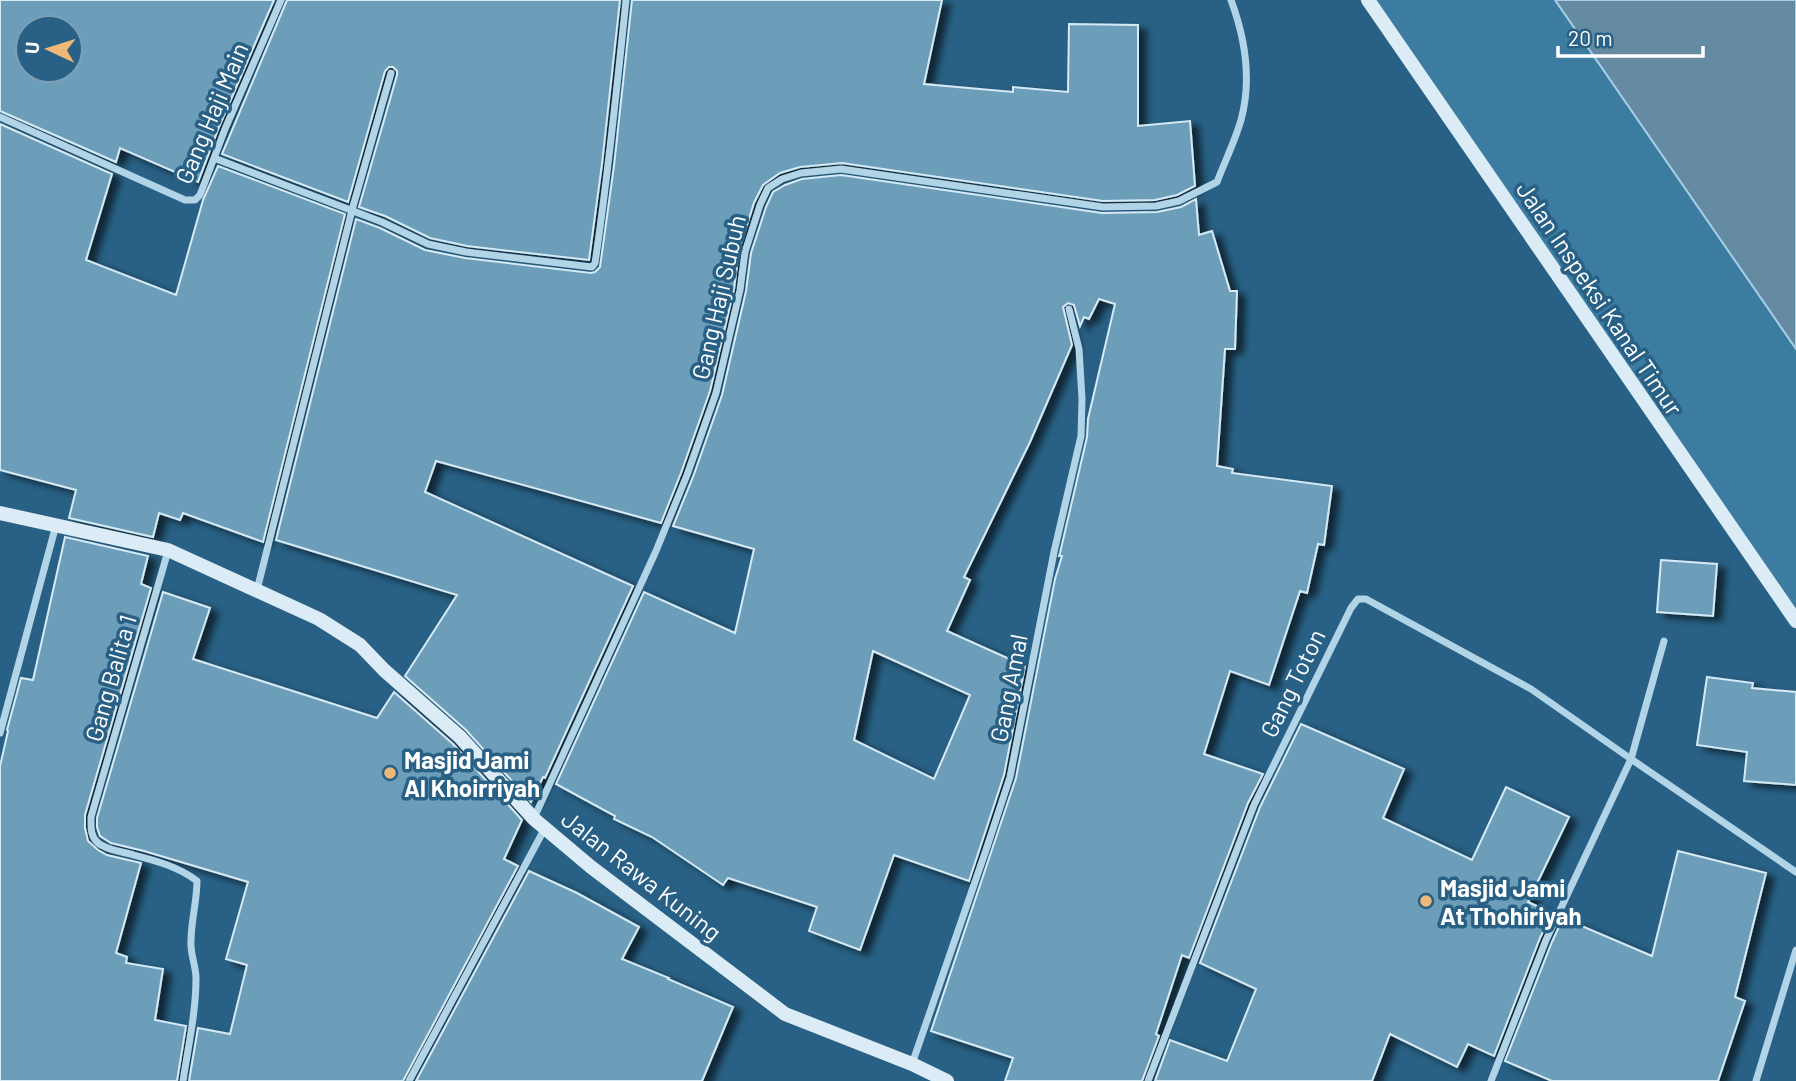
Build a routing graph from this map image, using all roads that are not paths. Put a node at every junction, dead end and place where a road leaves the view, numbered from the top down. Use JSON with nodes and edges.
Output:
{"nodes":[{"id":1,"x":281,"y":0,"type":"edge"},
{"id":2,"x":626,"y":0,"type":"edge"},
{"id":3,"x":1231,"y":0,"type":"edge"},
{"id":4,"x":1368,"y":0,"type":"edge"},
{"id":5,"x":391,"y":73,"type":"dead end"},
{"id":6,"x":0,"y":117,"type":"edge"},
{"id":7,"x":214,"y":158,"type":"junction"},
{"id":8,"x":352,"y":210,"type":"junction"},
{"id":9,"x":1069,"y":309,"type":"dead end"},
{"id":10,"x":0,"y":513,"type":"edge"},
{"id":11,"x":56,"y":525,"type":"junction"},
{"id":12,"x":168,"y":550,"type":"junction"},
{"id":13,"x":257,"y":590,"type":"junction"},
{"id":14,"x":1796,"y":621,"type":"edge"},
{"id":15,"x":1664,"y":641,"type":"dead end"},
{"id":16,"x":0,"y":733,"type":"edge"},
{"id":17,"x":1631,"y":759,"type":"junction"},
{"id":18,"x":540,"y":823,"type":"junction"},
{"id":19,"x":1796,"y":872,"type":"edge"},
{"id":20,"x":1796,"y":950,"type":"edge"},
{"id":21,"x":912,"y":1065,"type":"junction"},
{"id":22,"x":183,"y":1081,"type":"edge"},
{"id":23,"x":409,"y":1081,"type":"edge"},
{"id":24,"x":947,"y":1081,"type":"edge"},
{"id":25,"x":1148,"y":1081,"type":"edge"},
{"id":26,"x":1492,"y":1081,"type":"edge"},
{"id":27,"x":1756,"y":1081,"type":"edge"}],
"edges":[{"from":1,"to":7,"type":"street","name":"Gang Haji Main"},
{"from":2,"to":8,"type":"street"},
{"from":3,"to":18,"type":"street","name":"Gang Haji Subuh"},
{"from":4,"to":14,"type":"street","name":"Jalan Inspeksi Kanal Timur"},
{"from":5,"to":8,"type":"street"},
{"from":6,"to":7,"type":"street","name":"Gang Haji Main"},
{"from":7,"to":8,"type":"street"},
{"from":8,"to":13,"type":"street"},
{"from":9,"to":21,"type":"street","name":"Gang Amal"},
{"from":10,"to":11,"type":"street","name":"Jalan Rawa Kuning"},
{"from":11,"to":12,"type":"street","name":"Jalan Rawa Kuning"},
{"from":11,"to":16,"type":"street"},
{"from":12,"to":13,"type":"street","name":"Jalan Rawa Kuning"},
{"from":12,"to":22,"type":"street","name":"Gang Balita 1"},
{"from":13,"to":18,"type":"street","name":"Jalan Rawa Kuning"},
{"from":15,"to":17,"type":"street"},
{"from":17,"to":19,"type":"street"},
{"from":17,"to":25,"type":"street","name":"Gang Toton"},
{"from":17,"to":26,"type":"street"},
{"from":18,"to":21,"type":"street","name":"Jalan Rawa Kuning"},
{"from":18,"to":23,"type":"street","name":"Gang Haji Subuh"},
{"from":20,"to":27,"type":"street"},
{"from":21,"to":24,"type":"street","name":"Jalan Rawa Kuning"}]}
